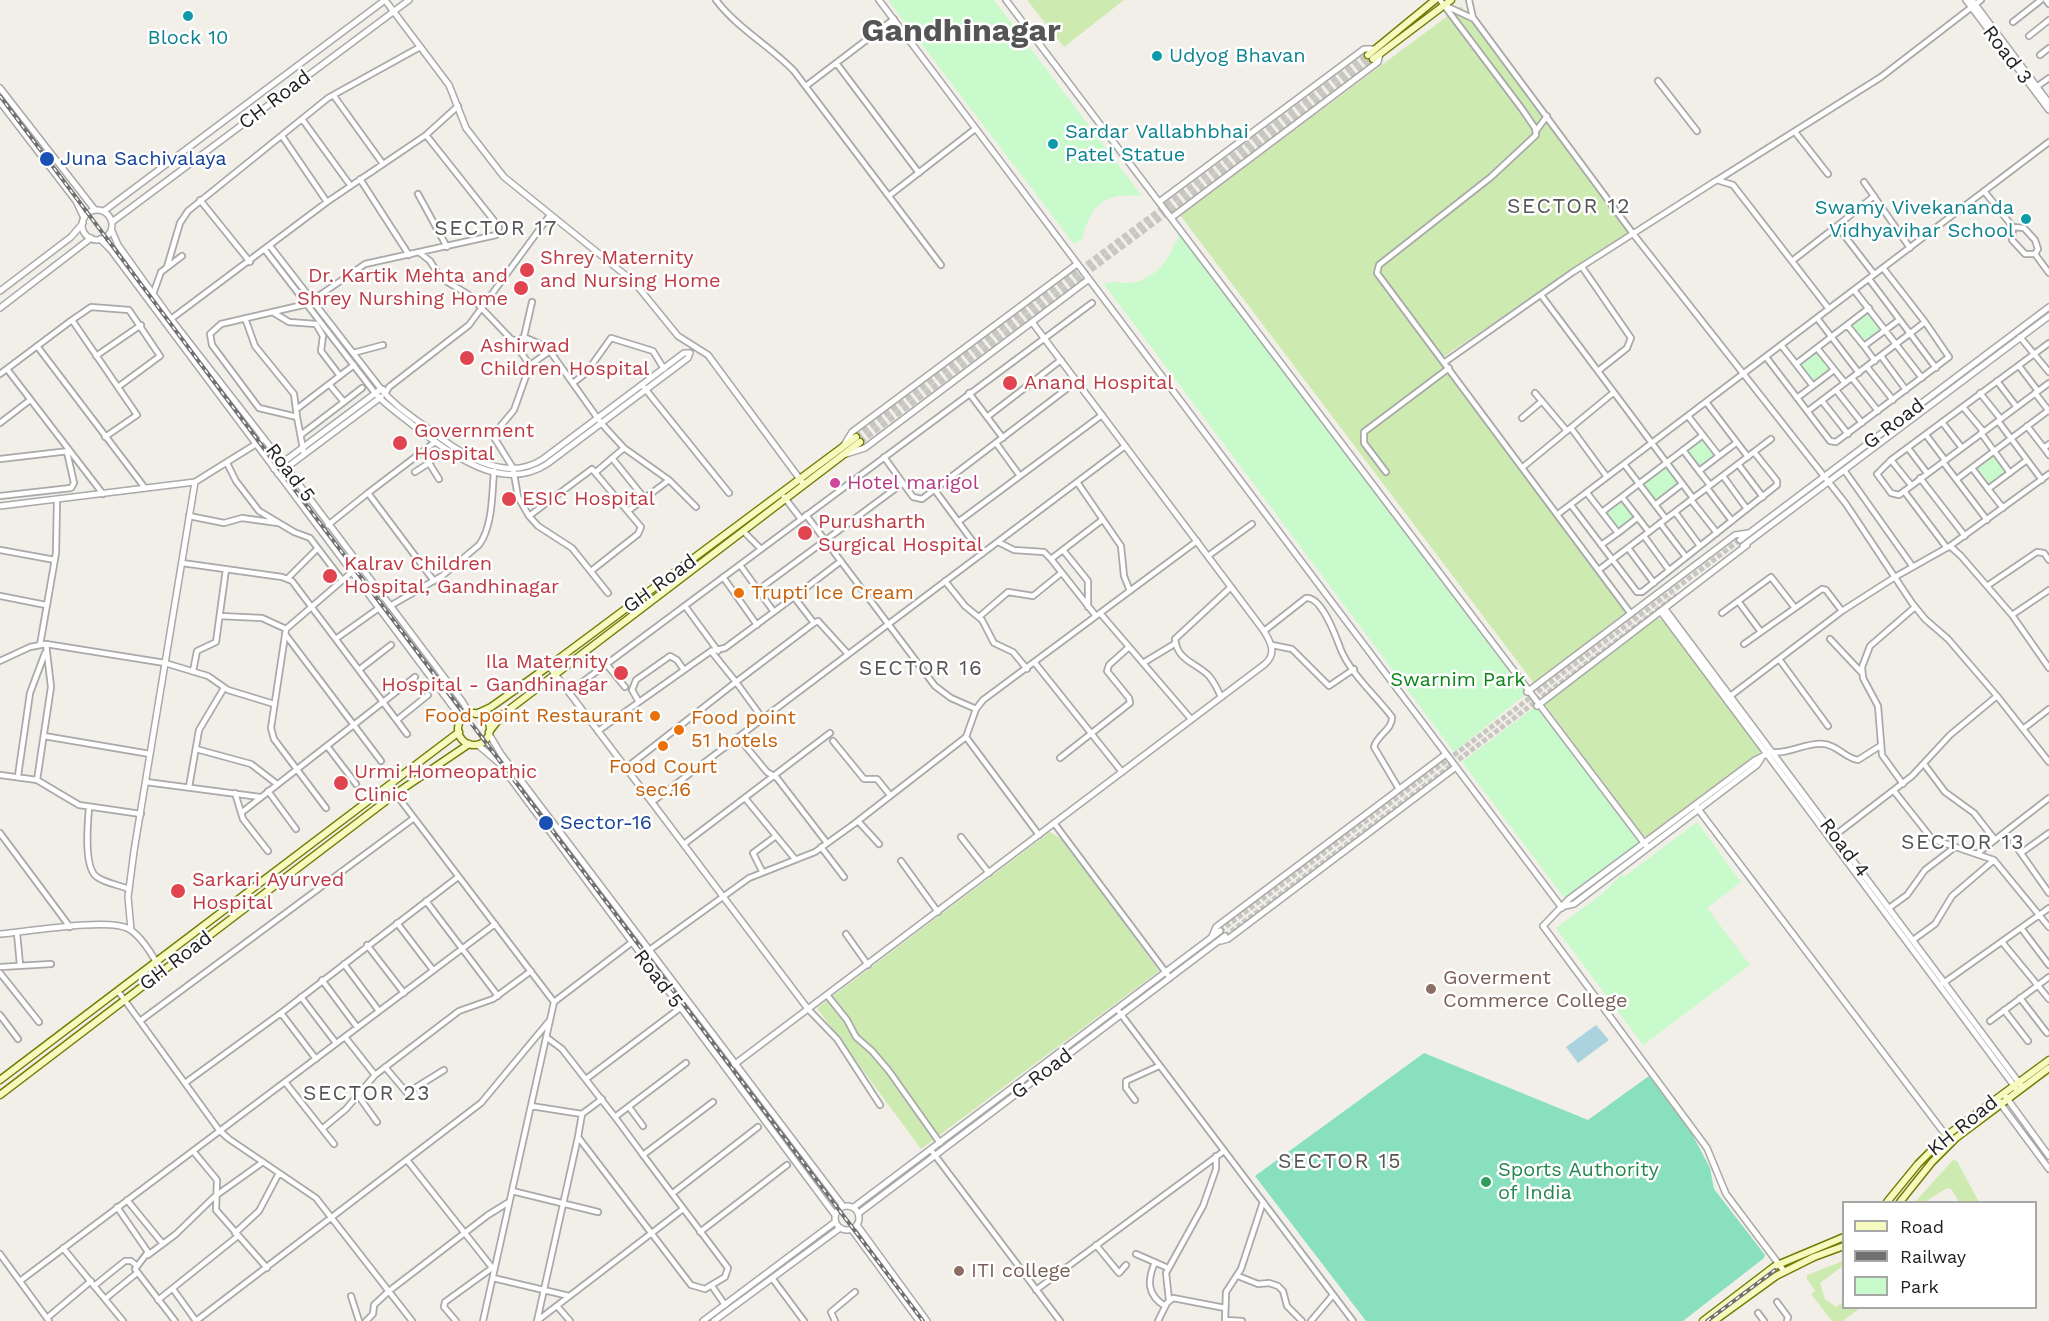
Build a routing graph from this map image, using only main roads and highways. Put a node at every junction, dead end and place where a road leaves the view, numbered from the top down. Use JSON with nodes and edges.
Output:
{"nodes":[{"id":1,"x":1435,"y":0,"type":"edge"},
{"id":2,"x":1451,"y":0,"type":"edge"},
{"id":3,"x":1442,"y":3,"type":"edge"},
{"id":4,"x":1377,"y":52,"type":"junction"},
{"id":5,"x":1371,"y":57,"type":"tunnel mouth"},
{"id":6,"x":858,"y":440,"type":"tunnel mouth"},
{"id":7,"x":843,"y":452,"type":"junction"},
{"id":8,"x":473,"y":714,"type":"junction"},
{"id":9,"x":459,"y":732,"type":"junction"},
{"id":10,"x":489,"y":733,"type":"junction"},
{"id":11,"x":470,"y":744,"type":"junction"},
{"id":12,"x":2049,"y":1060,"type":"edge"},
{"id":13,"x":2049,"y":1068,"type":"edge"},
{"id":14,"x":0,"y":1080,"type":"edge"},
{"id":15,"x":2018,"y":1087,"type":"junction"},
{"id":16,"x":0,"y":1095,"type":"edge"},
{"id":17,"x":1999,"y":1101,"type":"junction"},
{"id":18,"x":1889,"y":1201,"type":"edge"},
{"id":19,"x":1902,"y":1201,"type":"edge"},
{"id":20,"x":1842,"y":1238,"type":"edge"},
{"id":21,"x":1842,"y":1247,"type":"edge"},
{"id":22,"x":1715,"y":1319,"type":"edge"},
{"id":23,"x":1703,"y":1321,"type":"edge"}],
"edges":[{"from":1,"to":4,"type":"main road"},
{"from":2,"to":3,"type":"main road"},
{"from":3,"to":4,"type":"main road"},
{"from":4,"to":5,"type":"main road"},
{"from":6,"to":7,"type":"main road"},
{"from":7,"to":8,"type":"main road","name":"GH Road"},
{"from":7,"to":10,"type":"main road","name":"GH Road"},
{"from":8,"to":9,"type":"main road"},
{"from":8,"to":10,"type":"main road"},
{"from":9,"to":11,"type":"main road"},
{"from":9,"to":14,"type":"main road","name":"GH Road"},
{"from":10,"to":11,"type":"main road"},
{"from":11,"to":16,"type":"main road","name":"GH Road"},
{"from":12,"to":15,"type":"main road","name":"KH Road"},
{"from":13,"to":15,"type":"main road","name":"KH Road"},
{"from":15,"to":17,"type":"main road","name":"KH Road"},
{"from":17,"to":18,"type":"main road","name":"KH Road"},
{"from":17,"to":19,"type":"main road","name":"KH Road"},
{"from":20,"to":22,"type":"main road"},
{"from":21,"to":22,"type":"main road"},
{"from":22,"to":23,"type":"main road"}]}
